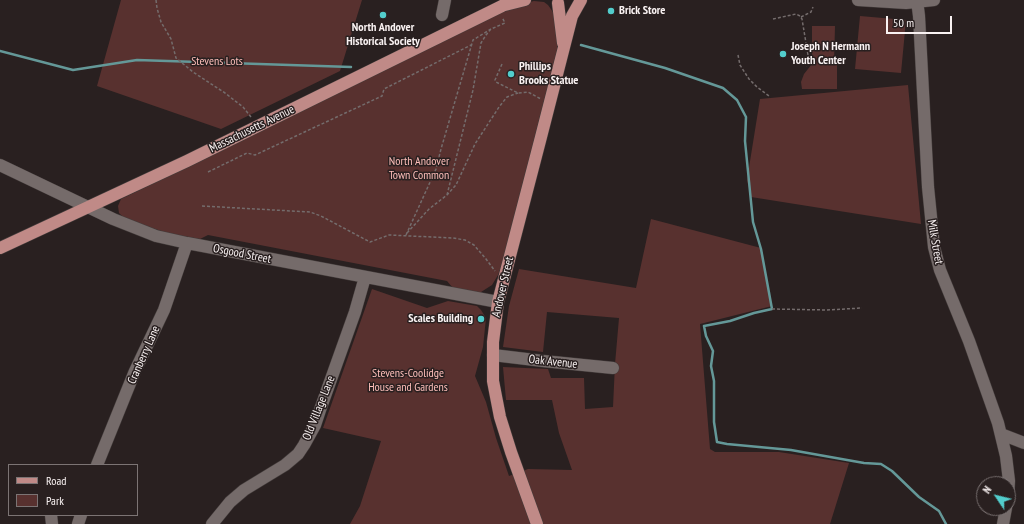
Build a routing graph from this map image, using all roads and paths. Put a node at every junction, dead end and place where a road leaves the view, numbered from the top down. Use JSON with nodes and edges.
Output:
{"nodes":[{"id":1,"x":156,"y":0,"type":"edge"},
{"id":2,"x":445,"y":0,"type":"edge"},
{"id":3,"x":525,"y":0,"type":"edge"},
{"id":4,"x":581,"y":0,"type":"edge"},
{"id":5,"x":858,"y":0,"type":"edge"},
{"id":6,"x":934,"y":0,"type":"edge"},
{"id":7,"x":554,"y":1,"type":"edge"},
{"id":8,"x":917,"y":1,"type":"edge"},
{"id":9,"x":502,"y":4,"type":"edge"},
{"id":10,"x":813,"y":7,"type":"dead end"},
{"id":11,"x":442,"y":15,"type":"dead end"},
{"id":12,"x":801,"y":17,"type":"junction"},
{"id":13,"x":773,"y":20,"type":"dead end"},
{"id":14,"x":491,"y":29,"type":"junction"},
{"id":15,"x":471,"y":45,"type":"junction"},
{"id":16,"x":563,"y":50,"type":"junction"},
{"id":17,"x":738,"y":55,"type":"dead end"},
{"id":18,"x":502,"y":64,"type":"dead end"},
{"id":19,"x":806,"y":66,"type":"dead end"},
{"id":20,"x":518,"y":93,"type":"junction"},
{"id":21,"x":769,"y":96,"type":"dead end"},
{"id":22,"x":542,"y":100,"type":"dead end"},
{"id":23,"x":256,"y":127,"type":"junction"},
{"id":24,"x":0,"y":166,"type":"edge"},
{"id":25,"x":208,"y":172,"type":"dead end"},
{"id":26,"x":447,"y":195,"type":"junction"},
{"id":27,"x":202,"y":206,"type":"dead end"},
{"id":28,"x":89,"y":207,"type":"junction"},
{"id":29,"x":406,"y":235,"type":"junction"},
{"id":30,"x":187,"y":243,"type":"junction"},
{"id":31,"x":0,"y":248,"type":"edge"},
{"id":32,"x":495,"y":271,"type":"dead end"},
{"id":33,"x":365,"y":277,"type":"junction"},
{"id":34,"x":498,"y":302,"type":"junction"},
{"id":35,"x":862,"y":308,"type":"dead end"},
{"id":36,"x":772,"y":309,"type":"dead end"},
{"id":37,"x":493,"y":355,"type":"junction"},
{"id":38,"x":613,"y":368,"type":"dead end"},
{"id":39,"x":1001,"y":434,"type":"junction"},
{"id":40,"x":1024,"y":443,"type":"edge"},
{"id":41,"x":97,"y":464,"type":"edge"},
{"id":42,"x":1008,"y":476,"type":"edge"},
{"id":43,"x":212,"y":524,"type":"edge"},
{"id":44,"x":537,"y":524,"type":"edge"}],
"edges":[{"from":1,"to":23,"type":"path"},
{"from":2,"to":11,"type":"street"},
{"from":3,"to":9,"type":"main road","name":"Massachusetts Avenue"},
{"from":4,"to":7,"type":"main road"},
{"from":4,"to":16,"type":"main road","name":"Andover Street"},
{"from":5,"to":8,"type":"street"},
{"from":6,"to":8,"type":"street"},
{"from":7,"to":16,"type":"main road","name":"Andover Street"},
{"from":8,"to":39,"type":"street","name":"Milk Street"},
{"from":9,"to":14,"type":"path"},
{"from":9,"to":23,"type":"main road","name":"Massachusetts Avenue"},
{"from":10,"to":12,"type":"path"},
{"from":12,"to":13,"type":"path"},
{"from":12,"to":19,"type":"path"},
{"from":14,"to":15,"type":"path"},
{"from":14,"to":26,"type":"path"},
{"from":15,"to":25,"type":"path"},
{"from":15,"to":29,"type":"path"},
{"from":16,"to":34,"type":"main road","name":"Andover Street"},
{"from":17,"to":21,"type":"path"},
{"from":18,"to":20,"type":"path"},
{"from":20,"to":22,"type":"path"},
{"from":20,"to":26,"type":"path"},
{"from":23,"to":28,"type":"main road","name":"Massachusetts Avenue"},
{"from":24,"to":28,"type":"street","name":"Osgood Street"},
{"from":26,"to":29,"type":"path"},
{"from":27,"to":29,"type":"path"},
{"from":28,"to":30,"type":"street","name":"Osgood Street"},
{"from":28,"to":31,"type":"main road","name":"Massachusetts Avenue"},
{"from":29,"to":32,"type":"path"},
{"from":30,"to":33,"type":"street","name":"Osgood Street"},
{"from":30,"to":41,"type":"street","name":"Cranberry Lane"},
{"from":33,"to":34,"type":"street","name":"Osgood Street"},
{"from":33,"to":43,"type":"street","name":"Old Village Lane"},
{"from":34,"to":37,"type":"main road","name":"Andover Street"},
{"from":35,"to":36,"type":"path"},
{"from":37,"to":38,"type":"street","name":"Oak Avenue"},
{"from":37,"to":44,"type":"main road","name":"Andover Street"},
{"from":39,"to":40,"type":"street"},
{"from":39,"to":42,"type":"street","name":"Milk Street"}]}
